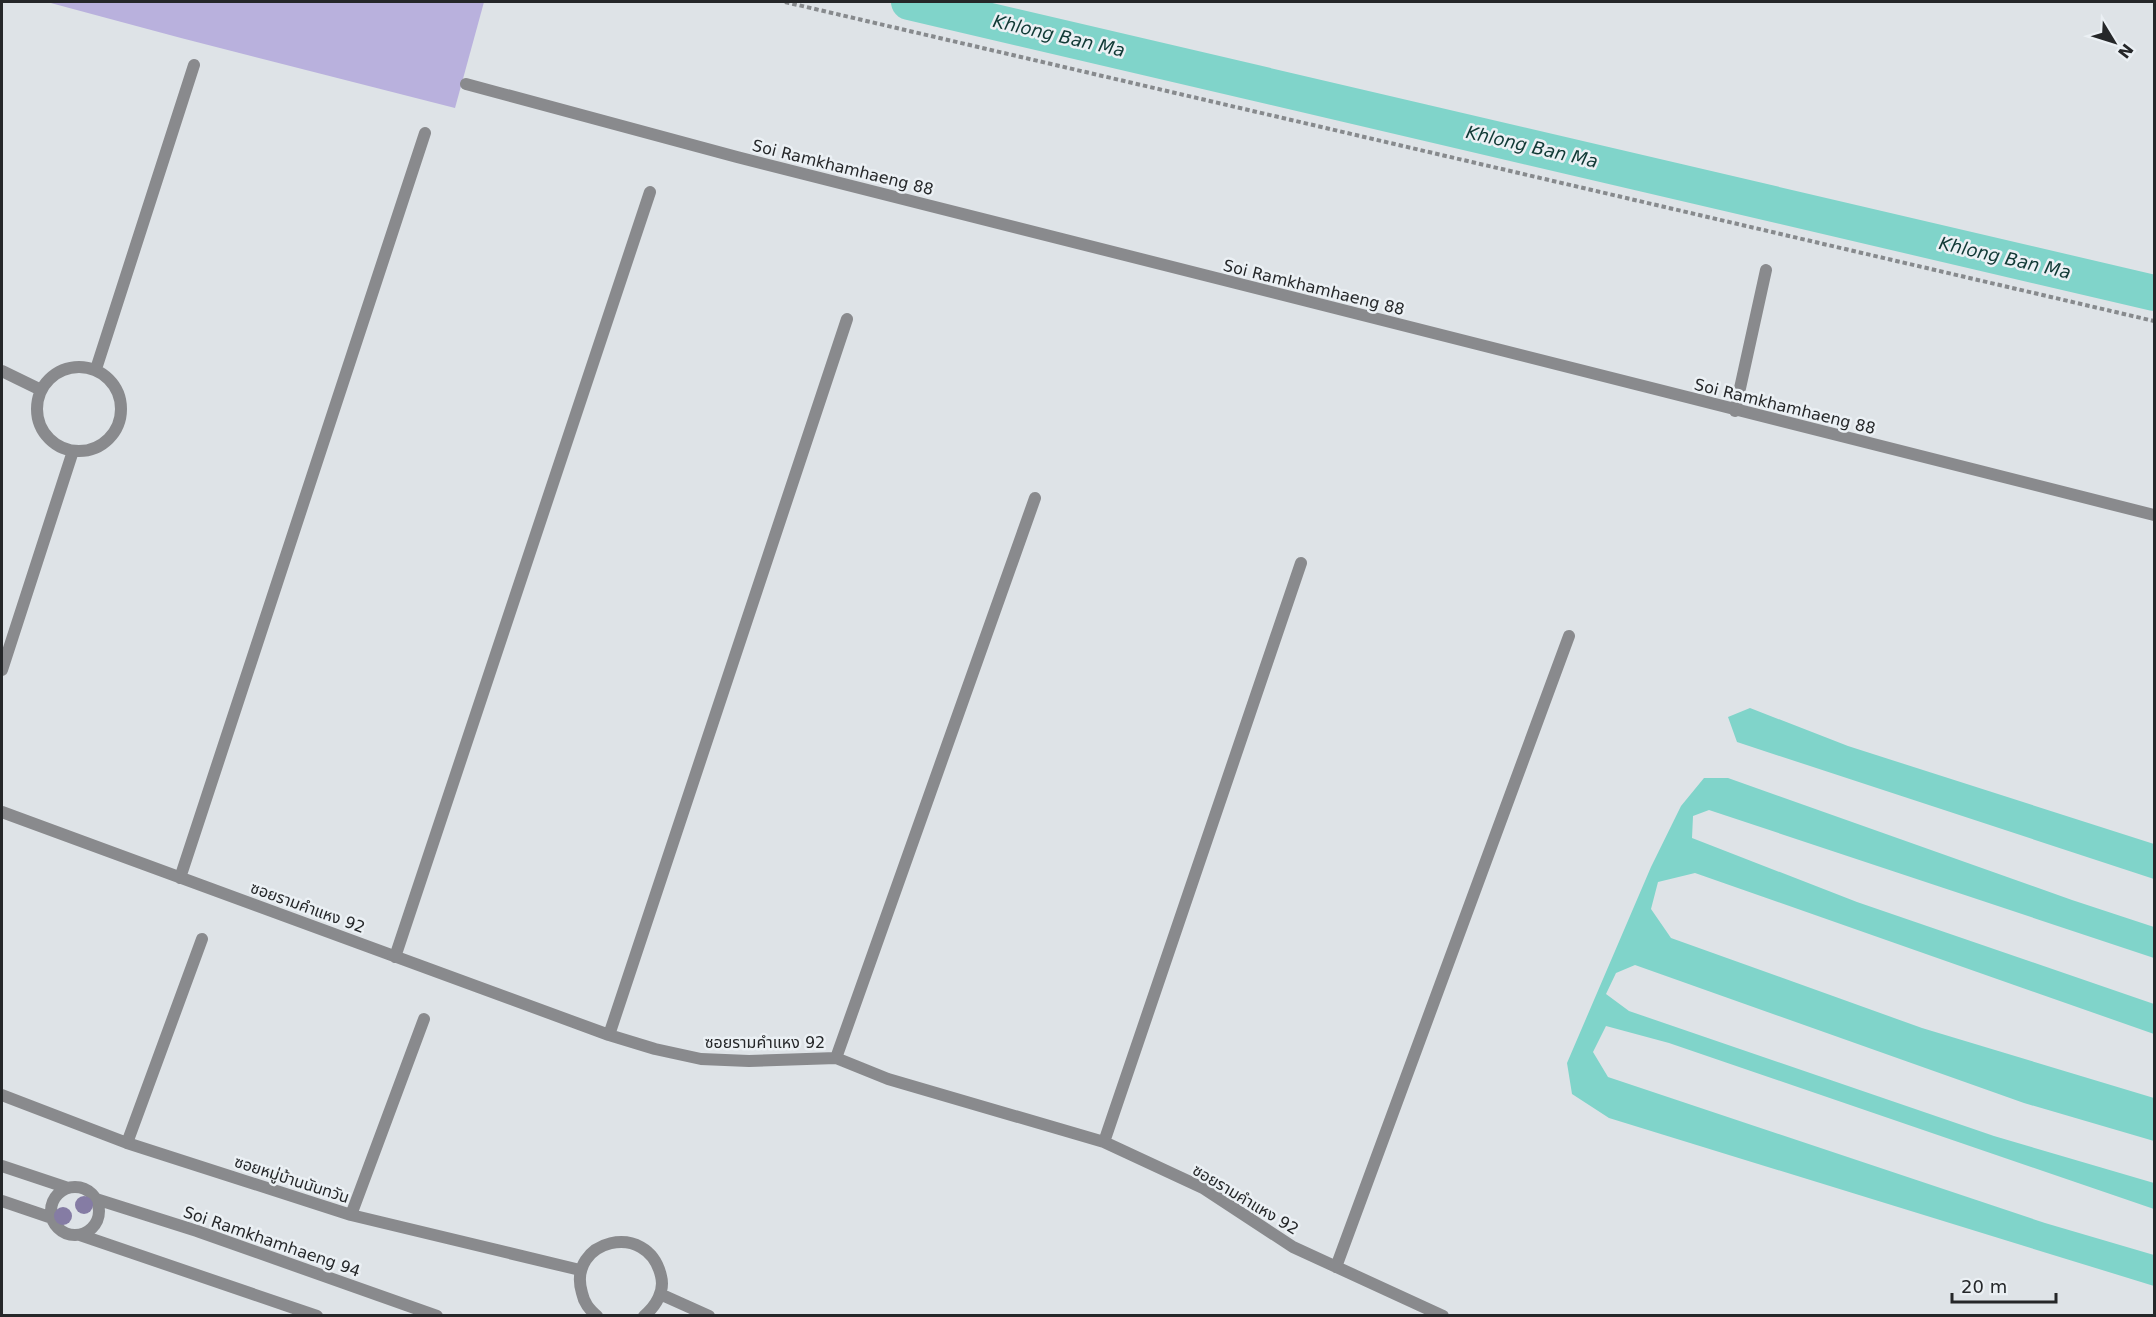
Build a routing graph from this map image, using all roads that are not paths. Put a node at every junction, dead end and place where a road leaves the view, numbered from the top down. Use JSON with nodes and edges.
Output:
{"nodes":[{"id":1,"x":194,"y":65,"type":"dead end"},
{"id":2,"x":466,"y":84,"type":"dead end"},
{"id":3,"x":425,"y":133,"type":"dead end"},
{"id":4,"x":650,"y":192,"type":"dead end"},
{"id":5,"x":1766,"y":270,"type":"dead end"},
{"id":6,"x":847,"y":319,"type":"dead end"},
{"id":7,"x":96,"y":369,"type":"junction"},
{"id":8,"x":2,"y":371,"type":"edge"},
{"id":9,"x":41,"y":390,"type":"junction"},
{"id":10,"x":1735,"y":411,"type":"junction"},
{"id":11,"x":73,"y":451,"type":"junction"},
{"id":12,"x":1035,"y":498,"type":"dead end"},
{"id":13,"x":2154,"y":515,"type":"edge"},
{"id":14,"x":1301,"y":563,"type":"dead end"},
{"id":15,"x":1569,"y":636,"type":"dead end"},
{"id":16,"x":2,"y":670,"type":"edge"},
{"id":17,"x":2,"y":812,"type":"edge"},
{"id":18,"x":180,"y":878,"type":"junction"},
{"id":19,"x":202,"y":939,"type":"dead end"},
{"id":20,"x":395,"y":957,"type":"junction"},
{"id":21,"x":424,"y":1019,"type":"dead end"},
{"id":22,"x":609,"y":1035,"type":"junction"},
{"id":23,"x":836,"y":1058,"type":"junction"},
{"id":24,"x":2,"y":1095,"type":"edge"},
{"id":25,"x":1104,"y":1142,"type":"junction"},
{"id":26,"x":127,"y":1143,"type":"junction"},
{"id":27,"x":2,"y":1166,"type":"edge"},
{"id":28,"x":68,"y":1188,"type":"junction"},
{"id":29,"x":96,"y":1199,"type":"junction"},
{"id":30,"x":2,"y":1201,"type":"edge"},
{"id":31,"x":351,"y":1215,"type":"junction"},
{"id":32,"x":52,"y":1218,"type":"junction"},
{"id":33,"x":80,"y":1235,"type":"junction"},
{"id":34,"x":1336,"y":1267,"type":"junction"},
{"id":35,"x":580,"y":1270,"type":"junction"},
{"id":36,"x":660,"y":1294,"type":"junction"},
{"id":37,"x":317,"y":1316,"type":"edge"},
{"id":38,"x":437,"y":1316,"type":"edge"},
{"id":39,"x":597,"y":1316,"type":"edge"},
{"id":40,"x":644,"y":1316,"type":"edge"},
{"id":41,"x":709,"y":1316,"type":"edge"},
{"id":42,"x":1443,"y":1316,"type":"edge"}],
"edges":[{"from":1,"to":7,"type":"street"},
{"from":2,"to":10,"type":"street","name":"Soi Ramkhamhaeng 88"},
{"from":3,"to":18,"type":"street"},
{"from":4,"to":20,"type":"street"},
{"from":5,"to":10,"type":"street"},
{"from":6,"to":22,"type":"street"},
{"from":7,"to":9,"type":"street"},
{"from":7,"to":11,"type":"street"},
{"from":8,"to":9,"type":"street"},
{"from":9,"to":11,"type":"street"},
{"from":10,"to":13,"type":"street","name":"Soi Ramkhamhaeng 88"},
{"from":11,"to":16,"type":"street"},
{"from":12,"to":23,"type":"street"},
{"from":14,"to":25,"type":"street"},
{"from":15,"to":34,"type":"street"},
{"from":17,"to":18,"type":"street","name":"ซอยรามคําแหง 92"},
{"from":18,"to":20,"type":"street","name":"ซอยรามคําแหง 92"},
{"from":19,"to":26,"type":"street"},
{"from":20,"to":22,"type":"street","name":"ซอยรามคําแหง 92"},
{"from":21,"to":31,"type":"street"},
{"from":22,"to":23,"type":"street","name":"ซอยรามคําแหง 92"},
{"from":23,"to":25,"type":"street","name":"ซอยรามคําแหง 92"},
{"from":24,"to":26,"type":"street","name":"ซอยหมู่บ้านนันทวัน"},
{"from":25,"to":34,"type":"street","name":"ซอยรามคําแหง 92"},
{"from":26,"to":31,"type":"street","name":"ซอยหมู่บ้านนันทวัน"},
{"from":27,"to":28,"type":"street","name":"Soi Ramkhamhaeng 94"},
{"from":28,"to":29,"type":"street","name":"Soi Ramkhamhaeng 94"},
{"from":28,"to":32,"type":"street"},
{"from":29,"to":33,"type":"street"},
{"from":29,"to":38,"type":"street","name":"Soi Ramkhamhaeng 94"},
{"from":30,"to":32,"type":"street"},
{"from":31,"to":35,"type":"street","name":"ซอยหมู่บ้านนันทวัน"},
{"from":32,"to":33,"type":"street"},
{"from":33,"to":37,"type":"street"},
{"from":34,"to":42,"type":"street","name":"ซอยรามคําแหง 92"},
{"from":35,"to":36,"type":"street"},
{"from":35,"to":39,"type":"street"},
{"from":36,"to":40,"type":"street"},
{"from":36,"to":41,"type":"street"}]}
